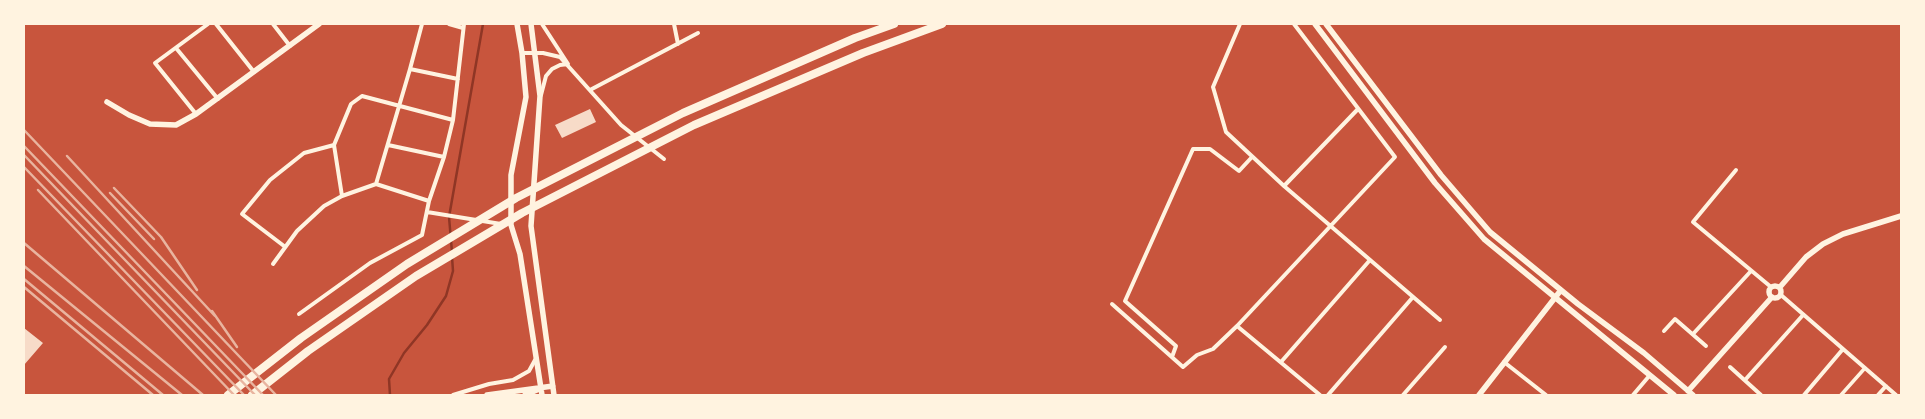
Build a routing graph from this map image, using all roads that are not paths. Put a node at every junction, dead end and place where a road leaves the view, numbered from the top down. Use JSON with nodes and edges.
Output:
{"nodes":[{"id":1,"x":208,"y":24,"type":"edge"},
{"id":2,"x":216,"y":24,"type":"edge"},
{"id":3,"x":273,"y":24,"type":"edge"},
{"id":4,"x":320,"y":24,"type":"edge"},
{"id":5,"x":422,"y":24,"type":"edge"},
{"id":6,"x":449,"y":24,"type":"edge"},
{"id":7,"x":517,"y":24,"type":"edge"},
{"id":8,"x":531,"y":24,"type":"edge"},
{"id":9,"x":542,"y":24,"type":"edge"},
{"id":10,"x":674,"y":24,"type":"edge"},
{"id":11,"x":894,"y":24,"type":"edge"},
{"id":12,"x":942,"y":24,"type":"edge"},
{"id":13,"x":1240,"y":24,"type":"edge"},
{"id":14,"x":1294,"y":24,"type":"edge"},
{"id":15,"x":1315,"y":24,"type":"edge"},
{"id":16,"x":1326,"y":24,"type":"edge"},
{"id":17,"x":464,"y":26,"type":"edge"},
{"id":18,"x":698,"y":34,"type":"dead end"},
{"id":19,"x":678,"y":44,"type":"junction"},
{"id":20,"x":290,"y":46,"type":"junction"},
{"id":21,"x":176,"y":48,"type":"junction"},
{"id":22,"x":522,"y":53,"type":"junction"},
{"id":23,"x":536,"y":53,"type":"junction"},
{"id":24,"x":568,"y":64,"type":"junction"},
{"id":25,"x":410,"y":69,"type":"junction"},
{"id":26,"x":254,"y":72,"type":"junction"},
{"id":27,"x":458,"y":79,"type":"junction"},
{"id":28,"x":590,"y":90,"type":"junction"},
{"id":29,"x":540,"y":96,"type":"junction"},
{"id":30,"x":218,"y":99,"type":"junction"},
{"id":31,"x":108,"y":102,"type":"dead end"},
{"id":32,"x":399,"y":107,"type":"junction"},
{"id":33,"x":1358,"y":109,"type":"junction"},
{"id":34,"x":196,"y":114,"type":"junction"},
{"id":35,"x":452,"y":120,"type":"junction"},
{"id":36,"x":334,"y":145,"type":"junction"},
{"id":37,"x":388,"y":145,"type":"junction"},
{"id":38,"x":444,"y":157,"type":"junction"},
{"id":39,"x":1252,"y":157,"type":"junction"},
{"id":40,"x":664,"y":159,"type":"dead end"},
{"id":41,"x":1736,"y":170,"type":"dead end"},
{"id":42,"x":376,"y":184,"type":"junction"},
{"id":43,"x":1284,"y":186,"type":"junction"},
{"id":44,"x":342,"y":196,"type":"junction"},
{"id":45,"x":429,"y":201,"type":"junction"},
{"id":46,"x":427,"y":212,"type":"junction"},
{"id":47,"x":1901,"y":216,"type":"edge"},
{"id":48,"x":511,"y":225,"type":"junction"},
{"id":49,"x":1331,"y":226,"type":"junction"},
{"id":50,"x":284,"y":246,"type":"junction"},
{"id":51,"x":1370,"y":260,"type":"junction"},
{"id":52,"x":273,"y":264,"type":"dead end"},
{"id":53,"x":1751,"y":271,"type":"junction"},
{"id":54,"x":1771,"y":287,"type":"junction"},
{"id":55,"x":1780,"y":287,"type":"junction"},
{"id":56,"x":1561,"y":290,"type":"junction"},
{"id":57,"x":1780,"y":295,"type":"junction"},
{"id":58,"x":1413,"y":297,"type":"junction"},
{"id":59,"x":1772,"y":297,"type":"junction"},
{"id":60,"x":1555,"y":298,"type":"junction"},
{"id":61,"x":1112,"y":304,"type":"dead end"},
{"id":62,"x":299,"y":314,"type":"dead end"},
{"id":63,"x":1803,"y":315,"type":"junction"},
{"id":64,"x":1440,"y":320,"type":"dead end"},
{"id":65,"x":1237,"y":326,"type":"junction"},
{"id":66,"x":1664,"y":331,"type":"dead end"},
{"id":67,"x":1693,"y":334,"type":"junction"},
{"id":68,"x":1706,"y":346,"type":"dead end"},
{"id":69,"x":1445,"y":347,"type":"dead end"},
{"id":70,"x":1843,"y":349,"type":"junction"},
{"id":71,"x":1172,"y":357,"type":"junction"},
{"id":72,"x":536,"y":360,"type":"junction"},
{"id":73,"x":1281,"y":362,"type":"junction"},
{"id":74,"x":1504,"y":362,"type":"junction"},
{"id":75,"x":1730,"y":367,"type":"dead end"},
{"id":76,"x":1865,"y":368,"type":"junction"},
{"id":77,"x":1650,"y":375,"type":"junction"},
{"id":78,"x":1745,"y":380,"type":"junction"},
{"id":79,"x":553,"y":386,"type":"junction"},
{"id":80,"x":1886,"y":386,"type":"junction"},
{"id":81,"x":541,"y":388,"type":"junction"},
{"id":82,"x":1688,"y":390,"type":"junction"},
{"id":83,"x":228,"y":395,"type":"edge"},
{"id":84,"x":252,"y":395,"type":"edge"},
{"id":85,"x":453,"y":395,"type":"edge"},
{"id":86,"x":488,"y":395,"type":"edge"},
{"id":87,"x":525,"y":395,"type":"edge"},
{"id":88,"x":542,"y":395,"type":"edge"},
{"id":89,"x":554,"y":395,"type":"edge"},
{"id":90,"x":1320,"y":395,"type":"edge"},
{"id":91,"x":1328,"y":395,"type":"edge"},
{"id":92,"x":1403,"y":395,"type":"edge"},
{"id":93,"x":1479,"y":395,"type":"edge"},
{"id":94,"x":1546,"y":395,"type":"edge"},
{"id":95,"x":1633,"y":395,"type":"edge"},
{"id":96,"x":1674,"y":395,"type":"edge"},
{"id":97,"x":1693,"y":395,"type":"edge"},
{"id":98,"x":1761,"y":395,"type":"edge"},
{"id":99,"x":1804,"y":395,"type":"edge"},
{"id":100,"x":1841,"y":395,"type":"edge"},
{"id":101,"x":1878,"y":395,"type":"edge"},
{"id":102,"x":1896,"y":395,"type":"edge"}],
"edges":[{"from":1,"to":21,"type":"street"},
{"from":2,"to":26,"type":"street"},
{"from":3,"to":20,"type":"street"},
{"from":4,"to":20,"type":"street"},
{"from":5,"to":25,"type":"street"},
{"from":6,"to":17,"type":"street"},
{"from":7,"to":22,"type":"street"},
{"from":8,"to":23,"type":"street"},
{"from":9,"to":24,"type":"street"},
{"from":10,"to":19,"type":"street"},
{"from":11,"to":83,"type":"highway"},
{"from":12,"to":84,"type":"highway"},
{"from":13,"to":39,"type":"street"},
{"from":14,"to":33,"type":"street"},
{"from":15,"to":60,"type":"street"},
{"from":16,"to":56,"type":"street"},
{"from":17,"to":27,"type":"street"},
{"from":18,"to":19,"type":"street"},
{"from":19,"to":28,"type":"street"},
{"from":20,"to":26,"type":"street"},
{"from":21,"to":30,"type":"street"},
{"from":21,"to":34,"type":"street"},
{"from":22,"to":23,"type":"street"},
{"from":22,"to":48,"type":"street"},
{"from":23,"to":24,"type":"street"},
{"from":23,"to":29,"type":"street"},
{"from":24,"to":28,"type":"street"},
{"from":24,"to":29,"type":"street"},
{"from":25,"to":27,"type":"street"},
{"from":25,"to":32,"type":"street"},
{"from":26,"to":30,"type":"street"},
{"from":27,"to":35,"type":"street"},
{"from":28,"to":40,"type":"street"},
{"from":29,"to":79,"type":"street"},
{"from":30,"to":34,"type":"street"},
{"from":31,"to":34,"type":"street"},
{"from":32,"to":35,"type":"street"},
{"from":32,"to":36,"type":"street"},
{"from":32,"to":37,"type":"street"},
{"from":33,"to":43,"type":"street"},
{"from":33,"to":49,"type":"street"},
{"from":35,"to":38,"type":"street"},
{"from":36,"to":44,"type":"street"},
{"from":36,"to":50,"type":"street"},
{"from":37,"to":38,"type":"street"},
{"from":37,"to":42,"type":"street"},
{"from":38,"to":45,"type":"street"},
{"from":39,"to":43,"type":"street"},
{"from":39,"to":71,"type":"street"},
{"from":41,"to":53,"type":"street"},
{"from":42,"to":44,"type":"street"},
{"from":42,"to":45,"type":"street"},
{"from":43,"to":49,"type":"street"},
{"from":44,"to":50,"type":"street"},
{"from":45,"to":46,"type":"street"},
{"from":46,"to":48,"type":"street"},
{"from":46,"to":62,"type":"street"},
{"from":47,"to":55,"type":"street"},
{"from":48,"to":72,"type":"street"},
{"from":49,"to":51,"type":"street"},
{"from":49,"to":65,"type":"street"},
{"from":50,"to":52,"type":"street"},
{"from":51,"to":58,"type":"street"},
{"from":51,"to":73,"type":"street"},
{"from":53,"to":54,"type":"street"},
{"from":53,"to":67,"type":"street"},
{"from":54,"to":55,"type":"street"},
{"from":54,"to":59,"type":"street"},
{"from":55,"to":57,"type":"street"},
{"from":56,"to":60,"type":"street"},
{"from":56,"to":82,"type":"street"},
{"from":57,"to":59,"type":"street"},
{"from":57,"to":63,"type":"street"},
{"from":58,"to":64,"type":"street"},
{"from":58,"to":91,"type":"street"},
{"from":59,"to":82,"type":"street"},
{"from":60,"to":74,"type":"street"},
{"from":60,"to":77,"type":"street"},
{"from":61,"to":71,"type":"street"},
{"from":63,"to":70,"type":"street"},
{"from":63,"to":78,"type":"street"},
{"from":65,"to":71,"type":"street"},
{"from":65,"to":73,"type":"street"},
{"from":66,"to":67,"type":"street"},
{"from":67,"to":68,"type":"street"},
{"from":69,"to":92,"type":"street"},
{"from":70,"to":76,"type":"street"},
{"from":70,"to":99,"type":"street"},
{"from":72,"to":81,"type":"street"},
{"from":72,"to":85,"type":"street"},
{"from":73,"to":90,"type":"street"},
{"from":74,"to":93,"type":"street"},
{"from":74,"to":94,"type":"street"},
{"from":75,"to":78,"type":"street"},
{"from":76,"to":80,"type":"street"},
{"from":76,"to":100,"type":"street"},
{"from":77,"to":95,"type":"street"},
{"from":77,"to":96,"type":"street"},
{"from":78,"to":98,"type":"street"},
{"from":79,"to":81,"type":"street"},
{"from":79,"to":89,"type":"street"},
{"from":80,"to":101,"type":"street"},
{"from":80,"to":102,"type":"street"},
{"from":81,"to":86,"type":"street"},
{"from":81,"to":87,"type":"street"},
{"from":81,"to":88,"type":"street"},
{"from":82,"to":97,"type":"street"}]}
